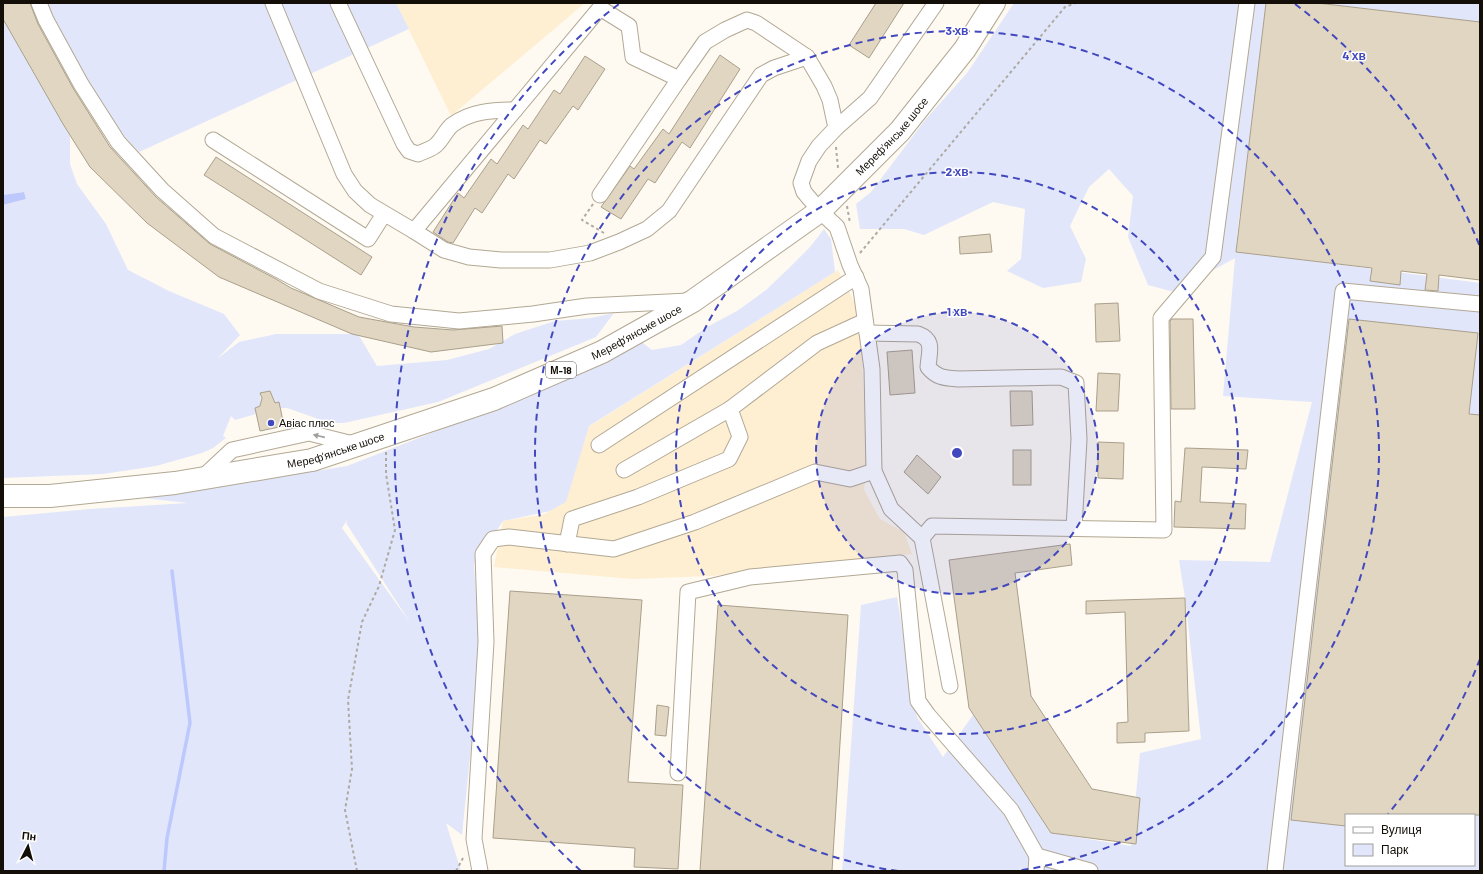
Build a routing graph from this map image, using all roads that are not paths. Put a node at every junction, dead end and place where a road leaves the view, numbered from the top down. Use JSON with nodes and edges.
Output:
{"nodes":[{"id":1,"x":39,"y":3,"type":"edge"},
{"id":2,"x":273,"y":3,"type":"edge"},
{"id":3,"x":338,"y":3,"type":"edge"},
{"id":4,"x":936,"y":3,"type":"edge"},
{"id":5,"x":994,"y":3,"type":"edge"},
{"id":6,"x":1246,"y":3,"type":"edge"},
{"id":7,"x":807,"y":57,"type":"junction"},
{"id":8,"x":679,"y":79,"type":"junction"},
{"id":9,"x":515,"y":110,"type":"junction"},
{"id":10,"x":836,"y":128,"type":"junction"},
{"id":11,"x":213,"y":140,"type":"dead end"},
{"id":12,"x":600,"y":195,"type":"road end"},
{"id":13,"x":820,"y":211,"type":"junction"},
{"id":14,"x":384,"y":214,"type":"junction"},
{"id":15,"x":414,"y":231,"type":"junction"},
{"id":16,"x":853,"y":271,"type":"junction"},
{"id":17,"x":693,"y":301,"type":"junction"},
{"id":18,"x":1480,"y":304,"type":"edge"},
{"id":19,"x":866,"y":327,"type":"junction"},
{"id":20,"x":730,"y":409,"type":"junction"},
{"id":21,"x":599,"y":445,"type":"dead end"},
{"id":22,"x":624,"y":470,"type":"dead end"},
{"id":23,"x":874,"y":471,"type":"junction"},
{"id":24,"x":3,"y":496,"type":"edge"},
{"id":25,"x":1074,"y":528,"type":"junction"},
{"id":26,"x":922,"y":538,"type":"junction"},
{"id":27,"x":567,"y":544,"type":"junction"},
{"id":28,"x":950,"y":686,"type":"dead end"},
{"id":29,"x":678,"y":773,"type":"dead end"},
{"id":30,"x":1037,"y":864,"type":"edge"},
{"id":31,"x":480,"y":871,"type":"edge"},
{"id":32,"x":1090,"y":871,"type":"edge"},
{"id":33,"x":1274,"y":871,"type":"edge"}],
"edges":[{"from":1,"to":17,"type":"street"},
{"from":2,"to":14,"type":"street"},
{"from":3,"to":9,"type":"street"},
{"from":4,"to":10,"type":"street"},
{"from":5,"to":13,"type":"highway","name":"Мереф’янське шосе","number":"М-18"},
{"from":6,"to":25,"type":"street"},
{"from":7,"to":8,"type":"street"},
{"from":7,"to":10,"type":"street"},
{"from":7,"to":15,"type":"street"},
{"from":8,"to":9,"type":"street"},
{"from":8,"to":12,"type":"street"},
{"from":9,"to":15,"type":"street"},
{"from":10,"to":13,"type":"street"},
{"from":11,"to":14,"type":"street"},
{"from":13,"to":16,"type":"street"},
{"from":13,"to":17,"type":"highway","name":"Мереф’янське шосе","number":"М-18"},
{"from":14,"to":15,"type":"street"},
{"from":16,"to":19,"type":"street"},
{"from":16,"to":21,"type":"street"},
{"from":17,"to":24,"type":"highway","name":"Мереф’янське шосе","number":"М-18"},
{"from":18,"to":33,"type":"street"},
{"from":19,"to":20,"type":"street"},
{"from":19,"to":23,"type":"street"},
{"from":19,"to":25,"type":"street"},
{"from":20,"to":22,"type":"street"},
{"from":20,"to":27,"type":"street"},
{"from":23,"to":26,"type":"street"},
{"from":23,"to":27,"type":"street"},
{"from":25,"to":26,"type":"street"},
{"from":26,"to":28,"type":"street"},
{"from":27,"to":31,"type":"street"},
{"from":29,"to":30,"type":"street"},
{"from":30,"to":32,"type":"street"}]}
